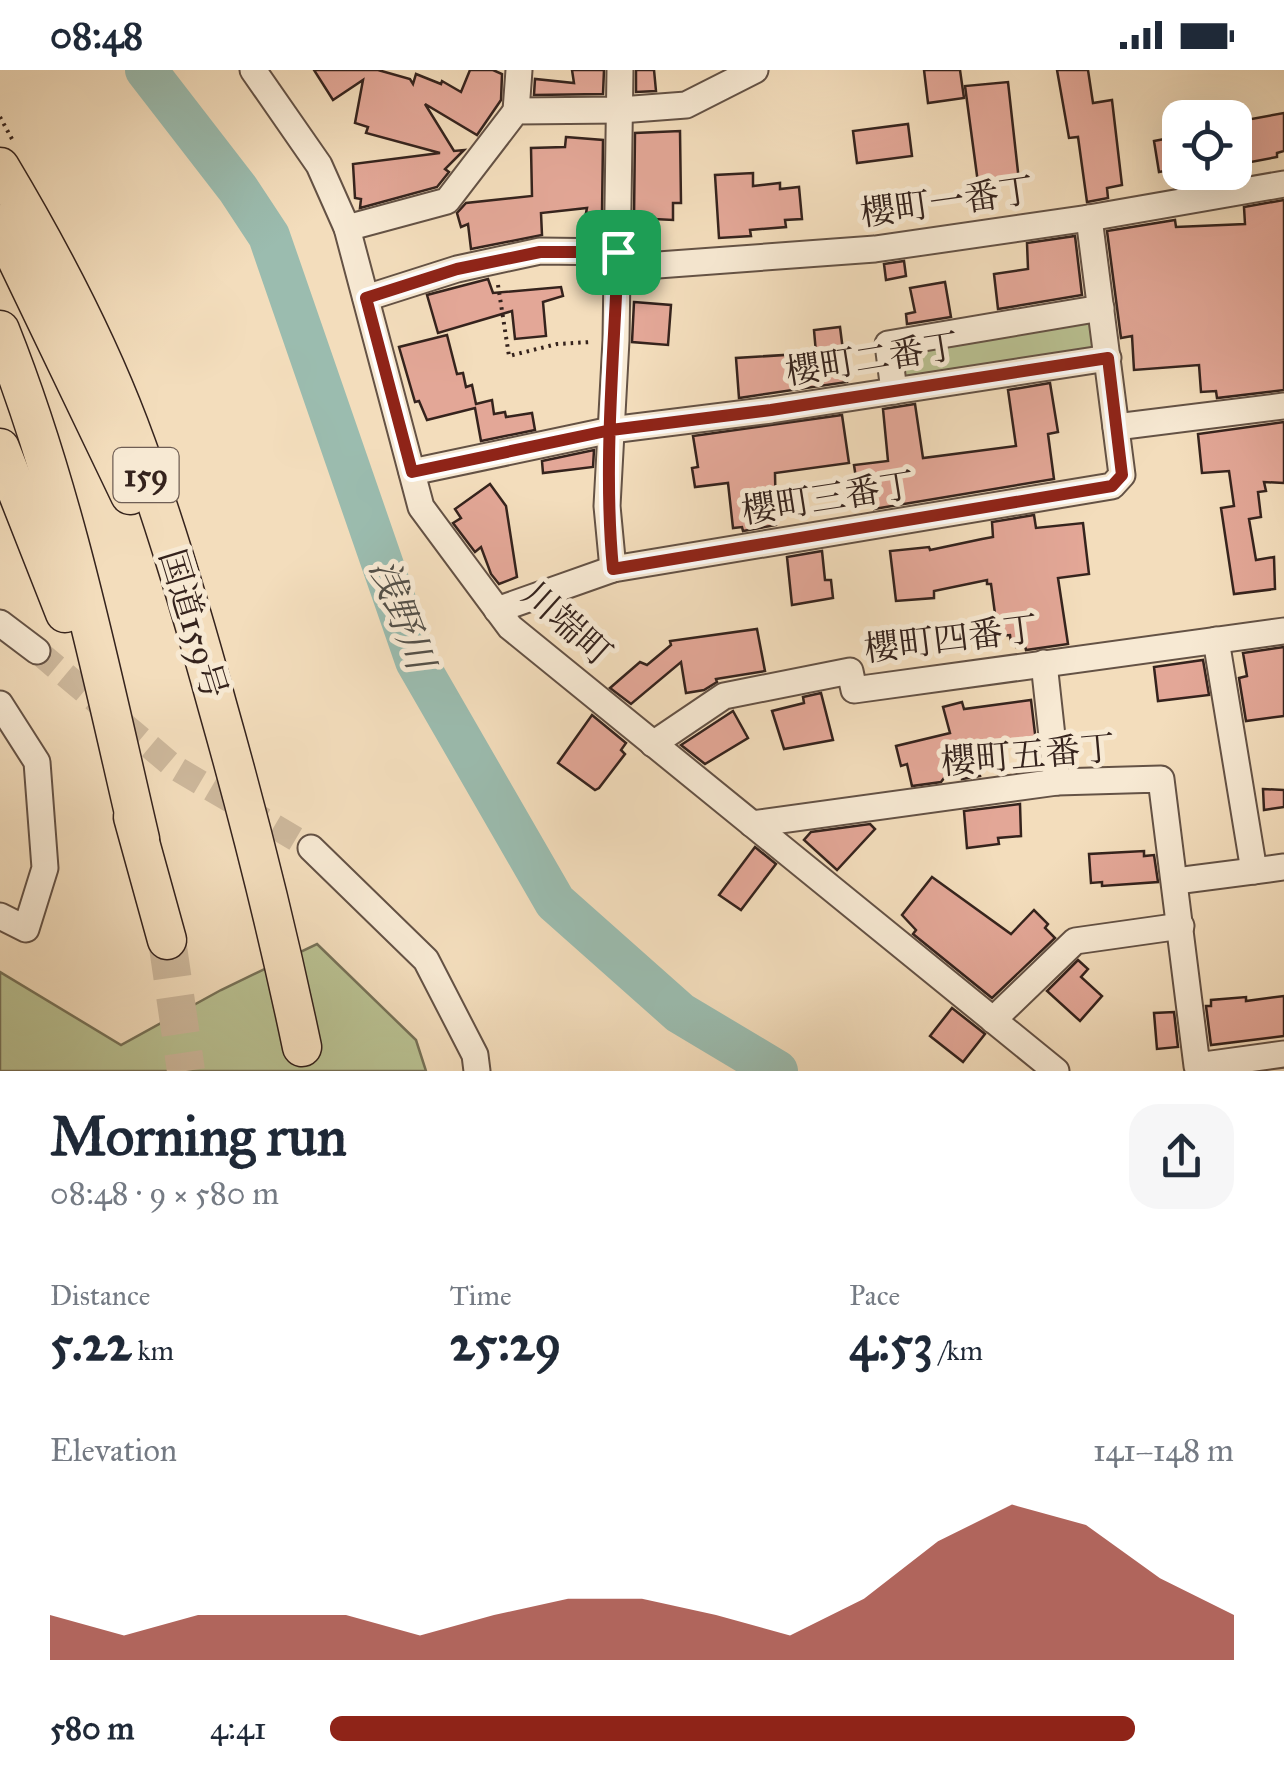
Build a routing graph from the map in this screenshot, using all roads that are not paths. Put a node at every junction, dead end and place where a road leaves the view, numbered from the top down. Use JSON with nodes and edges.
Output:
{"nodes":[{"id":1,"x":253,"y":70,"type":"edge"},
{"id":2,"x":519,"y":70,"type":"edge"},
{"id":3,"x":620,"y":70,"type":"edge"},
{"id":4,"x":755,"y":70,"type":"edge"},
{"id":5,"x":620,"y":110,"type":"junction"},
{"id":6,"x":516,"y":111,"type":"junction"},
{"id":7,"x":9,"y":159,"type":"edge"},
{"id":8,"x":1284,"y":184,"type":"edge"},
{"id":9,"x":1089,"y":218,"type":"junction"},
{"id":10,"x":0,"y":224,"type":"edge"},
{"id":11,"x":348,"y":228,"type":"junction"},
{"id":12,"x":617,"y":260,"type":"junction"},
{"id":13,"x":366,"y":298,"type":"junction"},
{"id":14,"x":1101,"y":308,"type":"junction"},
{"id":15,"x":0,"y":330,"type":"edge"},
{"id":16,"x":1108,"y":358,"type":"junction"},
{"id":17,"x":894,"y":391,"type":"junction"},
{"id":18,"x":1284,"y":406,"type":"edge"},
{"id":19,"x":1116,"y":427,"type":"junction"},
{"id":20,"x":611,"y":430,"type":"junction"},
{"id":21,"x":0,"y":448,"type":"edge"},
{"id":22,"x":412,"y":472,"type":"junction"},
{"id":23,"x":613,"y":569,"type":"junction"},
{"id":24,"x":497,"y":610,"type":"junction"},
{"id":25,"x":0,"y":623,"type":"edge"},
{"id":26,"x":1284,"y":631,"type":"edge"},
{"id":27,"x":1216,"y":640,"type":"junction"},
{"id":28,"x":37,"y":651,"type":"tunnel mouth"},
{"id":29,"x":1044,"y":663,"type":"junction"},
{"id":30,"x":0,"y":704,"type":"edge"},
{"id":31,"x":653,"y":744,"type":"junction"},
{"id":32,"x":1057,"y":782,"type":"junction"},
{"id":33,"x":244,"y":802,"type":"junction"},
{"id":34,"x":752,"y":824,"type":"junction"},
{"id":35,"x":140,"y":839,"type":"junction"},
{"id":36,"x":310,"y":848,"type":"tunnel mouth"},
{"id":37,"x":1284,"y":867,"type":"edge"},
{"id":38,"x":1254,"y":871,"type":"junction"},
{"id":39,"x":1176,"y":882,"type":"junction"},
{"id":40,"x":0,"y":916,"type":"edge"},
{"id":41,"x":1181,"y":926,"type":"junction"},
{"id":42,"x":166,"y":940,"type":"tunnel mouth"},
{"id":43,"x":993,"y":1020,"type":"junction"},
{"id":44,"x":302,"y":1048,"type":"dead end"},
{"id":45,"x":1284,"y":1054,"type":"edge"},
{"id":46,"x":477,"y":1071,"type":"edge"},
{"id":47,"x":1056,"y":1071,"type":"edge"}],
"edges":[{"from":1,"to":11,"type":"street","name":"川端町"},
{"from":2,"to":6,"type":"street"},
{"from":3,"to":5,"type":"street"},
{"from":4,"to":5,"type":"street"},
{"from":5,"to":6,"type":"street"},
{"from":5,"to":12,"type":"street"},
{"from":6,"to":11,"type":"street"},
{"from":7,"to":33,"type":"highway","name":"国道159号","number":"159"},
{"from":8,"to":9,"type":"street","name":"櫻町一番丁"},
{"from":9,"to":12,"type":"street","name":"櫻町一番丁"},
{"from":9,"to":14,"type":"street"},
{"from":10,"to":33,"type":"highway","number":"159"},
{"from":11,"to":13,"type":"street","name":"川端町"},
{"from":12,"to":13,"type":"street","name":"櫻町一番丁"},
{"from":12,"to":20,"type":"street"},
{"from":13,"to":22,"type":"street","name":"川端町"},
{"from":14,"to":16,"type":"street"},
{"from":14,"to":17,"type":"street"},
{"from":15,"to":35,"type":"highway"},
{"from":16,"to":17,"type":"street","name":"櫻町二番丁"},
{"from":16,"to":19,"type":"street"},
{"from":17,"to":20,"type":"street","name":"櫻町二番丁"},
{"from":18,"to":19,"type":"street"},
{"from":19,"to":23,"type":"street","name":"櫻町三番丁"},
{"from":20,"to":22,"type":"street","name":"櫻町二番丁"},
{"from":20,"to":23,"type":"street"},
{"from":21,"to":35,"type":"highway"},
{"from":22,"to":24,"type":"street","name":"川端町"},
{"from":23,"to":24,"type":"street","name":"櫻町三番丁"},
{"from":24,"to":31,"type":"street","name":"川端町"},
{"from":25,"to":28,"type":"street"},
{"from":26,"to":27,"type":"street","name":"櫻町四番丁"},
{"from":27,"to":29,"type":"street","name":"櫻町四番丁"},
{"from":27,"to":38,"type":"street"},
{"from":29,"to":31,"type":"street","name":"櫻町四番丁"},
{"from":29,"to":32,"type":"street"},
{"from":30,"to":40,"type":"street"},
{"from":31,"to":34,"type":"street","name":"川端町"},
{"from":32,"to":34,"type":"street","name":"櫻町五番丁"},
{"from":32,"to":39,"type":"street","name":"櫻町五番丁"},
{"from":33,"to":44,"type":"highway","name":"国道159号","number":"159"},
{"from":34,"to":43,"type":"street","name":"川端町"},
{"from":35,"to":42,"type":"highway"},
{"from":36,"to":46,"type":"street"},
{"from":37,"to":38,"type":"street"},
{"from":38,"to":39,"type":"street"},
{"from":39,"to":41,"type":"street"},
{"from":41,"to":43,"type":"street"},
{"from":41,"to":45,"type":"street"},
{"from":43,"to":47,"type":"street","name":"川端町"}]}
